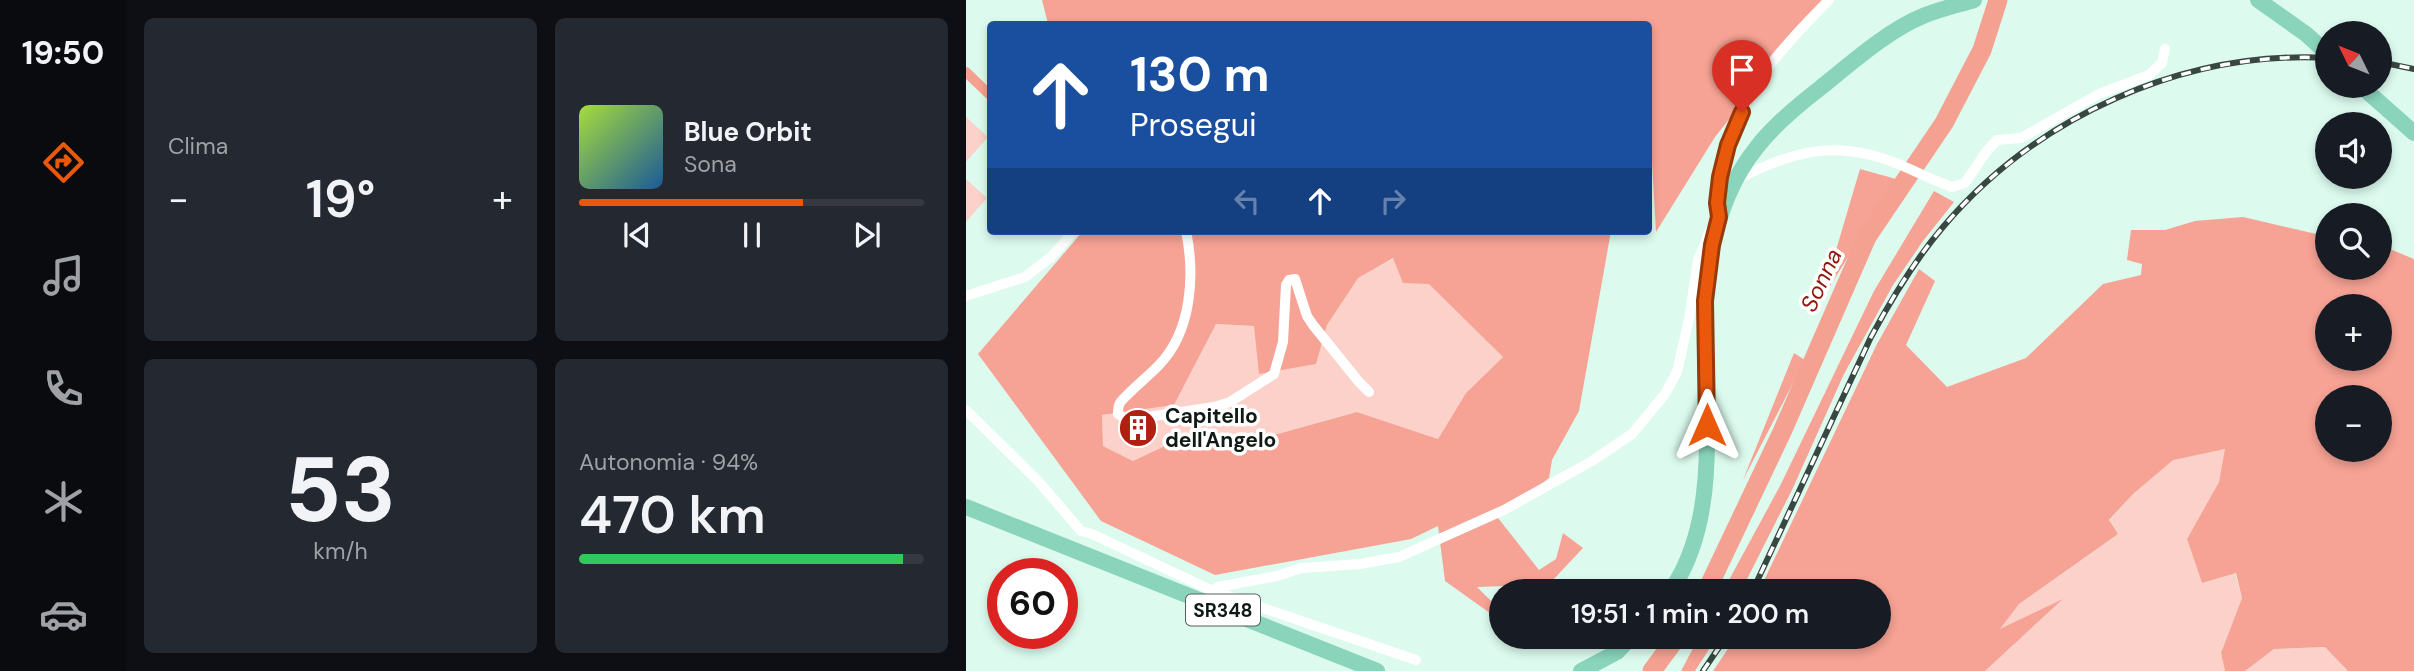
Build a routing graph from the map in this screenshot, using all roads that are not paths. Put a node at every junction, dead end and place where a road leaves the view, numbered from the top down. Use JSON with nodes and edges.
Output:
{"nodes":[{"id":1,"x":1829,"y":0,"type":"edge"},
{"id":2,"x":1974,"y":0,"type":"edge"},
{"id":3,"x":2259,"y":0,"type":"edge"},
{"id":4,"x":2315,"y":42,"type":"edge"},
{"id":5,"x":2165,"y":49,"type":"dead end"},
{"id":6,"x":2375,"y":98,"type":"edge"},
{"id":7,"x":2414,"y":133,"type":"edge"},
{"id":8,"x":1735,"y":180,"type":"junction"},
{"id":9,"x":1719,"y":217,"type":"junction"},
{"id":10,"x":1070,"y":235,"type":"edge"},
{"id":11,"x":1187,"y":235,"type":"edge"},
{"id":12,"x":966,"y":296,"type":"edge"},
{"id":13,"x":1369,"y":392,"type":"dead end"},
{"id":14,"x":966,"y":410,"type":"edge"},
{"id":15,"x":966,"y":507,"type":"edge"},
{"id":16,"x":1676,"y":579,"type":"edge"},
{"id":17,"x":1213,"y":591,"type":"junction"},
{"id":18,"x":1620,"y":649,"type":"edge"},
{"id":19,"x":1416,"y":660,"type":"dead end"},
{"id":20,"x":1377,"y":671,"type":"edge"},
{"id":21,"x":1580,"y":671,"type":"edge"}],
"edges":[{"from":1,"to":9,"type":"street"},
{"from":2,"to":8,"type":"main road"},
{"from":3,"to":4,"type":"main road"},
{"from":5,"to":8,"type":"street"},
{"from":6,"to":7,"type":"main road"},
{"from":8,"to":9,"type":"main road"},
{"from":9,"to":16,"type":"main road"},
{"from":9,"to":17,"type":"street"},
{"from":10,"to":12,"type":"street"},
{"from":11,"to":13,"type":"street"},
{"from":14,"to":17,"type":"street"},
{"from":15,"to":20,"type":"main road","number":"SR348"},
{"from":17,"to":19,"type":"street"},
{"from":18,"to":21,"type":"main road"}]}
